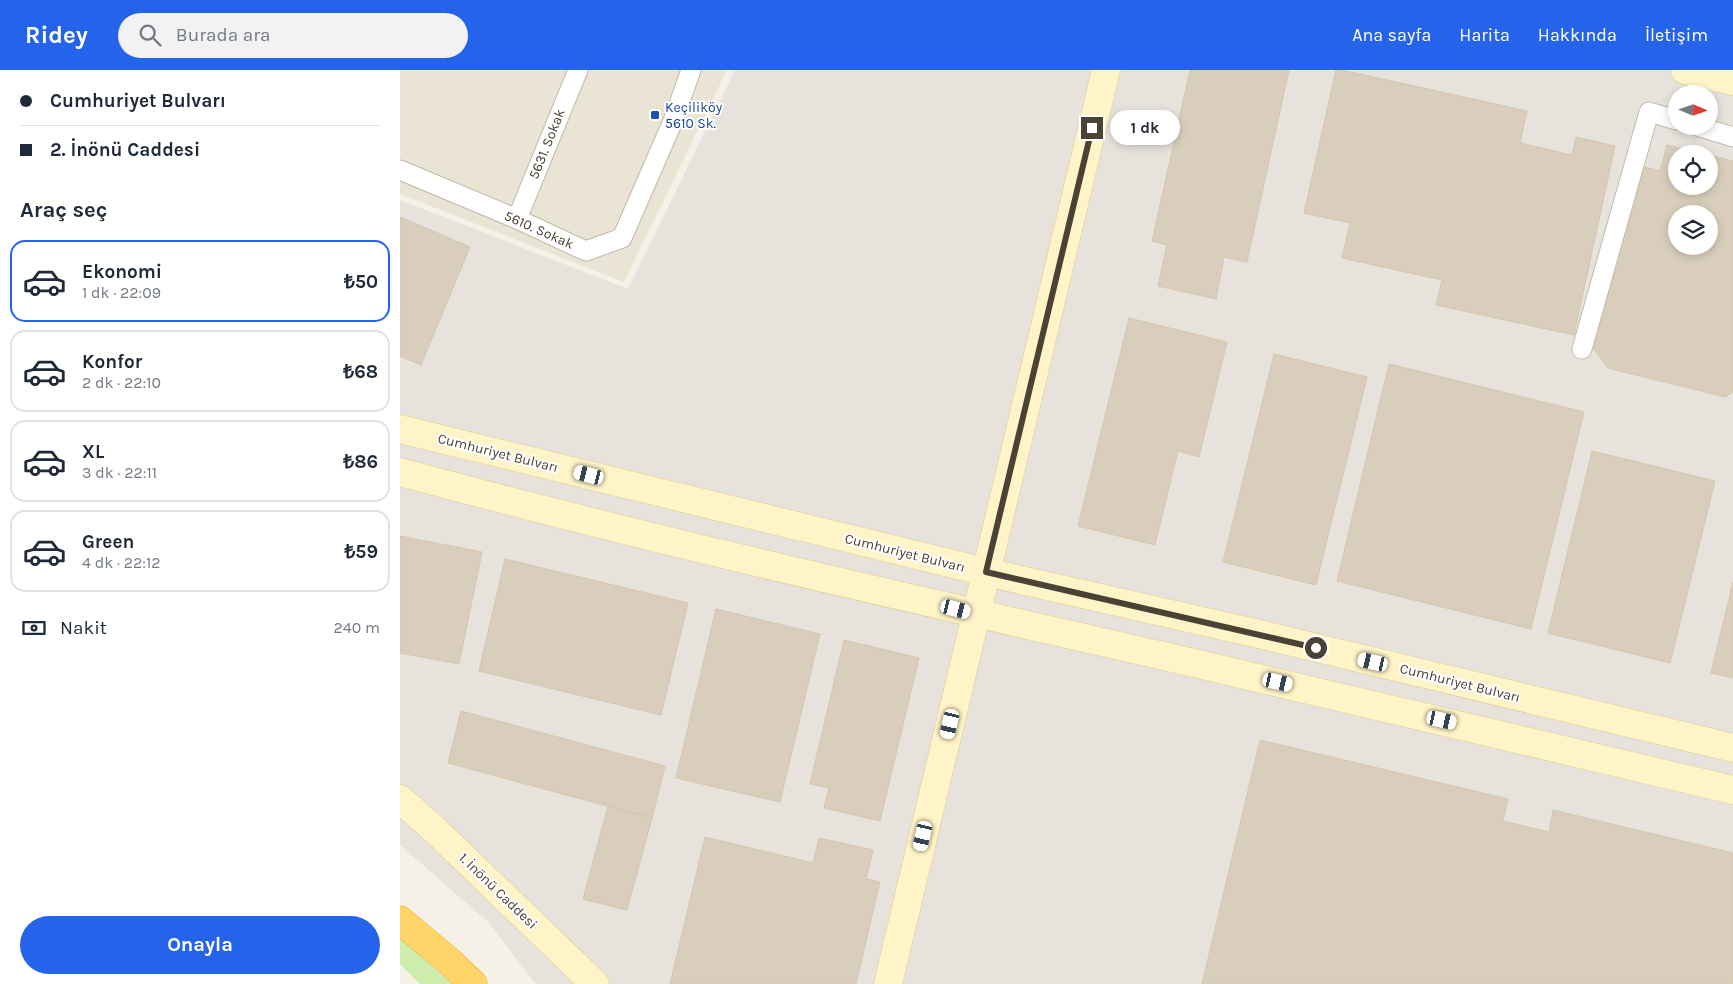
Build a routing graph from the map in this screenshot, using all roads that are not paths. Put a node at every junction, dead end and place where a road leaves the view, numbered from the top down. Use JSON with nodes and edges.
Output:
{"nodes":[{"id":1,"x":578,"y":70,"type":"edge"},
{"id":2,"x":691,"y":70,"type":"edge"},
{"id":3,"x":1106,"y":70,"type":"edge"},
{"id":4,"x":1685,"y":70,"type":"edge"},
{"id":5,"x":1733,"y":81,"type":"edge"},
{"id":6,"x":1668,"y":118,"type":"edge"},
{"id":7,"x":1718,"y":132,"type":"edge"},
{"id":8,"x":1733,"y":137,"type":"edge"},
{"id":9,"x":400,"y":170,"type":"edge"},
{"id":10,"x":517,"y":219,"type":"junction"},
{"id":11,"x":1582,"y":349,"type":"dead end"},
{"id":12,"x":400,"y":429,"type":"edge"},
{"id":13,"x":400,"y":472,"type":"edge"},
{"id":14,"x":986,"y":572,"type":"junction"},
{"id":15,"x":976,"y":613,"type":"junction"},
{"id":16,"x":1733,"y":748,"type":"edge"},
{"id":17,"x":1733,"y":790,"type":"edge"},
{"id":18,"x":400,"y":800,"type":"edge"},
{"id":19,"x":400,"y":920,"type":"edge"},
{"id":20,"x":473,"y":984,"type":"edge"},
{"id":21,"x":594,"y":984,"type":"edge"},
{"id":22,"x":888,"y":984,"type":"edge"}],
"edges":[{"from":1,"to":10,"type":"street","name":"5631. Sokak"},
{"from":2,"to":10,"type":"street","name":"5610. Sokak"},
{"from":3,"to":14,"type":"main road"},
{"from":4,"to":5,"type":"main road"},
{"from":6,"to":11,"type":"street"},
{"from":7,"to":8,"type":"street"},
{"from":9,"to":10,"type":"street","name":"5610. Sokak"},
{"from":12,"to":14,"type":"main road","name":"Cumhuriyet Bulvarı"},
{"from":13,"to":15,"type":"main road"},
{"from":14,"to":15,"type":"main road"},
{"from":14,"to":16,"type":"main road","name":"Cumhuriyet Bulvarı"},
{"from":15,"to":17,"type":"main road"},
{"from":15,"to":22,"type":"main road"},
{"from":18,"to":21,"type":"main road","name":"1. İnönü Caddesi"},
{"from":19,"to":20,"type":"highway"}]}
